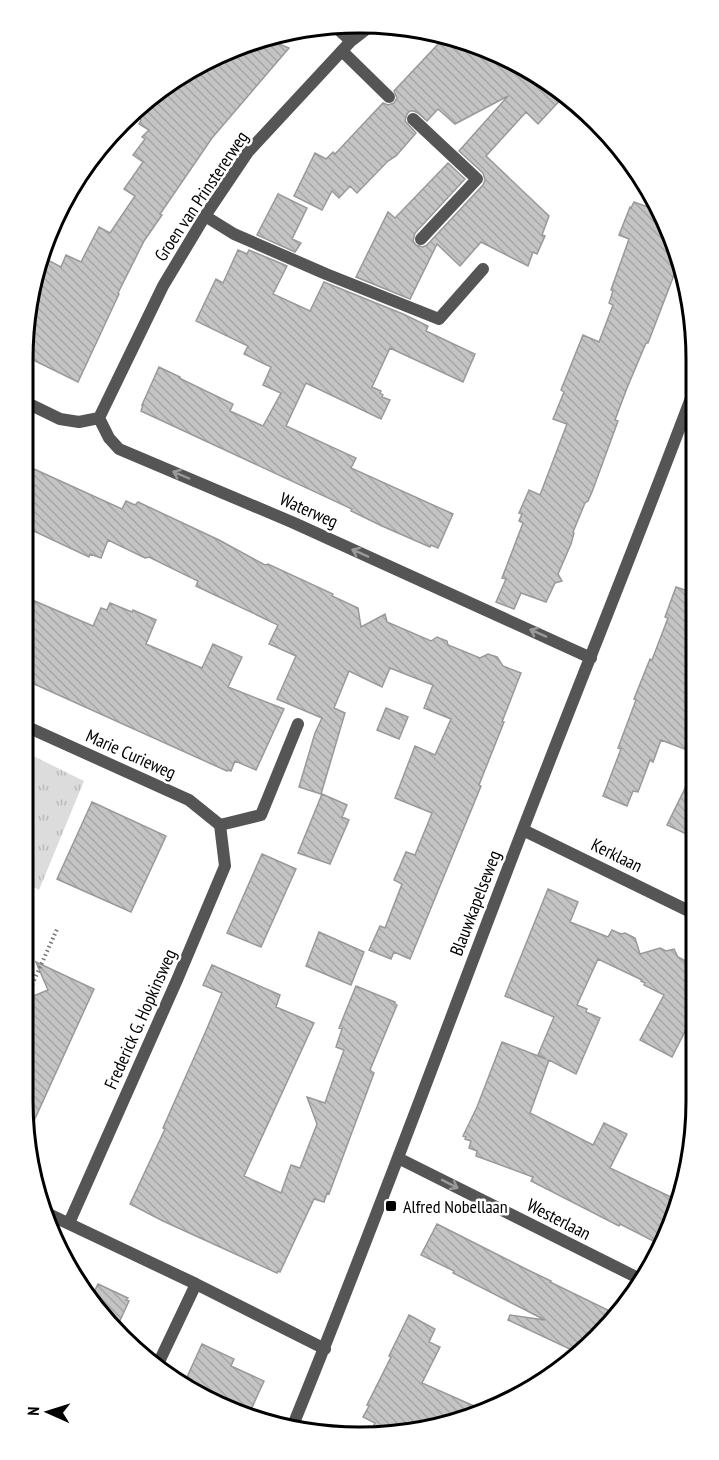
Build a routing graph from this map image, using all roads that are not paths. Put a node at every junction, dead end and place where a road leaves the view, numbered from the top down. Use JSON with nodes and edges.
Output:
{"nodes":[{"id":1,"x":361,"y":33,"type":"edge"},
{"id":2,"x":343,"y":34,"type":"edge"},
{"id":3,"x":351,"y":41,"type":"junction"},
{"id":4,"x":342,"y":51,"type":"junction"},
{"id":5,"x":389,"y":97,"type":"dead end"},
{"id":6,"x":413,"y":119,"type":"dead end"},
{"id":7,"x":205,"y":216,"type":"junction"},
{"id":8,"x":421,"y":239,"type":"dead end"},
{"id":9,"x":483,"y":268,"type":"dead end"},
{"id":10,"x":33,"y":406,"type":"edge"},
{"id":11,"x":686,"y":411,"type":"edge"},
{"id":12,"x":99,"y":417,"type":"junction"},
{"id":13,"x":591,"y":658,"type":"junction"},
{"id":14,"x":298,"y":724,"type":"dead end"},
{"id":15,"x":33,"y":730,"type":"edge"},
{"id":16,"x":220,"y":825,"type":"junction"},
{"id":17,"x":522,"y":830,"type":"junction"},
{"id":18,"x":686,"y":910,"type":"edge"},
{"id":19,"x":398,"y":1158,"type":"junction"},
{"id":20,"x":55,"y":1217,"type":"edge"},
{"id":21,"x":69,"y":1223,"type":"junction"},
{"id":22,"x":635,"y":1276,"type":"edge"},
{"id":23,"x":196,"y":1284,"type":"junction"},
{"id":24,"x":325,"y":1348,"type":"junction"},
{"id":25,"x":160,"y":1359,"type":"edge"},
{"id":26,"x":295,"y":1421,"type":"edge"}],
"edges":[{"from":1,"to":3,"type":"street","name":"Groen van Prinstererweg"},
{"from":2,"to":3,"type":"street"},
{"from":3,"to":4,"type":"street","name":"Groen van Prinstererweg"},
{"from":4,"to":5,"type":"street"},
{"from":4,"to":7,"type":"street","name":"Groen van Prinstererweg"},
{"from":6,"to":8,"type":"street"},
{"from":7,"to":9,"type":"street"},
{"from":7,"to":12,"type":"street","name":"Groen van Prinstererweg"},
{"from":10,"to":12,"type":"street"},
{"from":11,"to":13,"type":"street","name":"Blauwkapelseweg"},
{"from":13,"to":12,"type":"street","name":"Waterweg","one_way":true},
{"from":13,"to":17,"type":"street","name":"Blauwkapelseweg"},
{"from":14,"to":16,"type":"street"},
{"from":15,"to":16,"type":"street","name":"Marie Curieweg"},
{"from":16,"to":21,"type":"street","name":"Frederick G. Hopkinsweg"},
{"from":17,"to":18,"type":"street","name":"Kerklaan"},
{"from":17,"to":19,"type":"street","name":"Blauwkapelseweg"},
{"from":19,"to":22,"type":"street","name":"Westerlaan","one_way":true},
{"from":19,"to":24,"type":"street","name":"Blauwkapelseweg"},
{"from":20,"to":21,"type":"street"},
{"from":21,"to":23,"type":"street"},
{"from":23,"to":24,"type":"street"},
{"from":23,"to":25,"type":"street"},
{"from":24,"to":26,"type":"street","name":"Blauwkapelseweg"}]}
